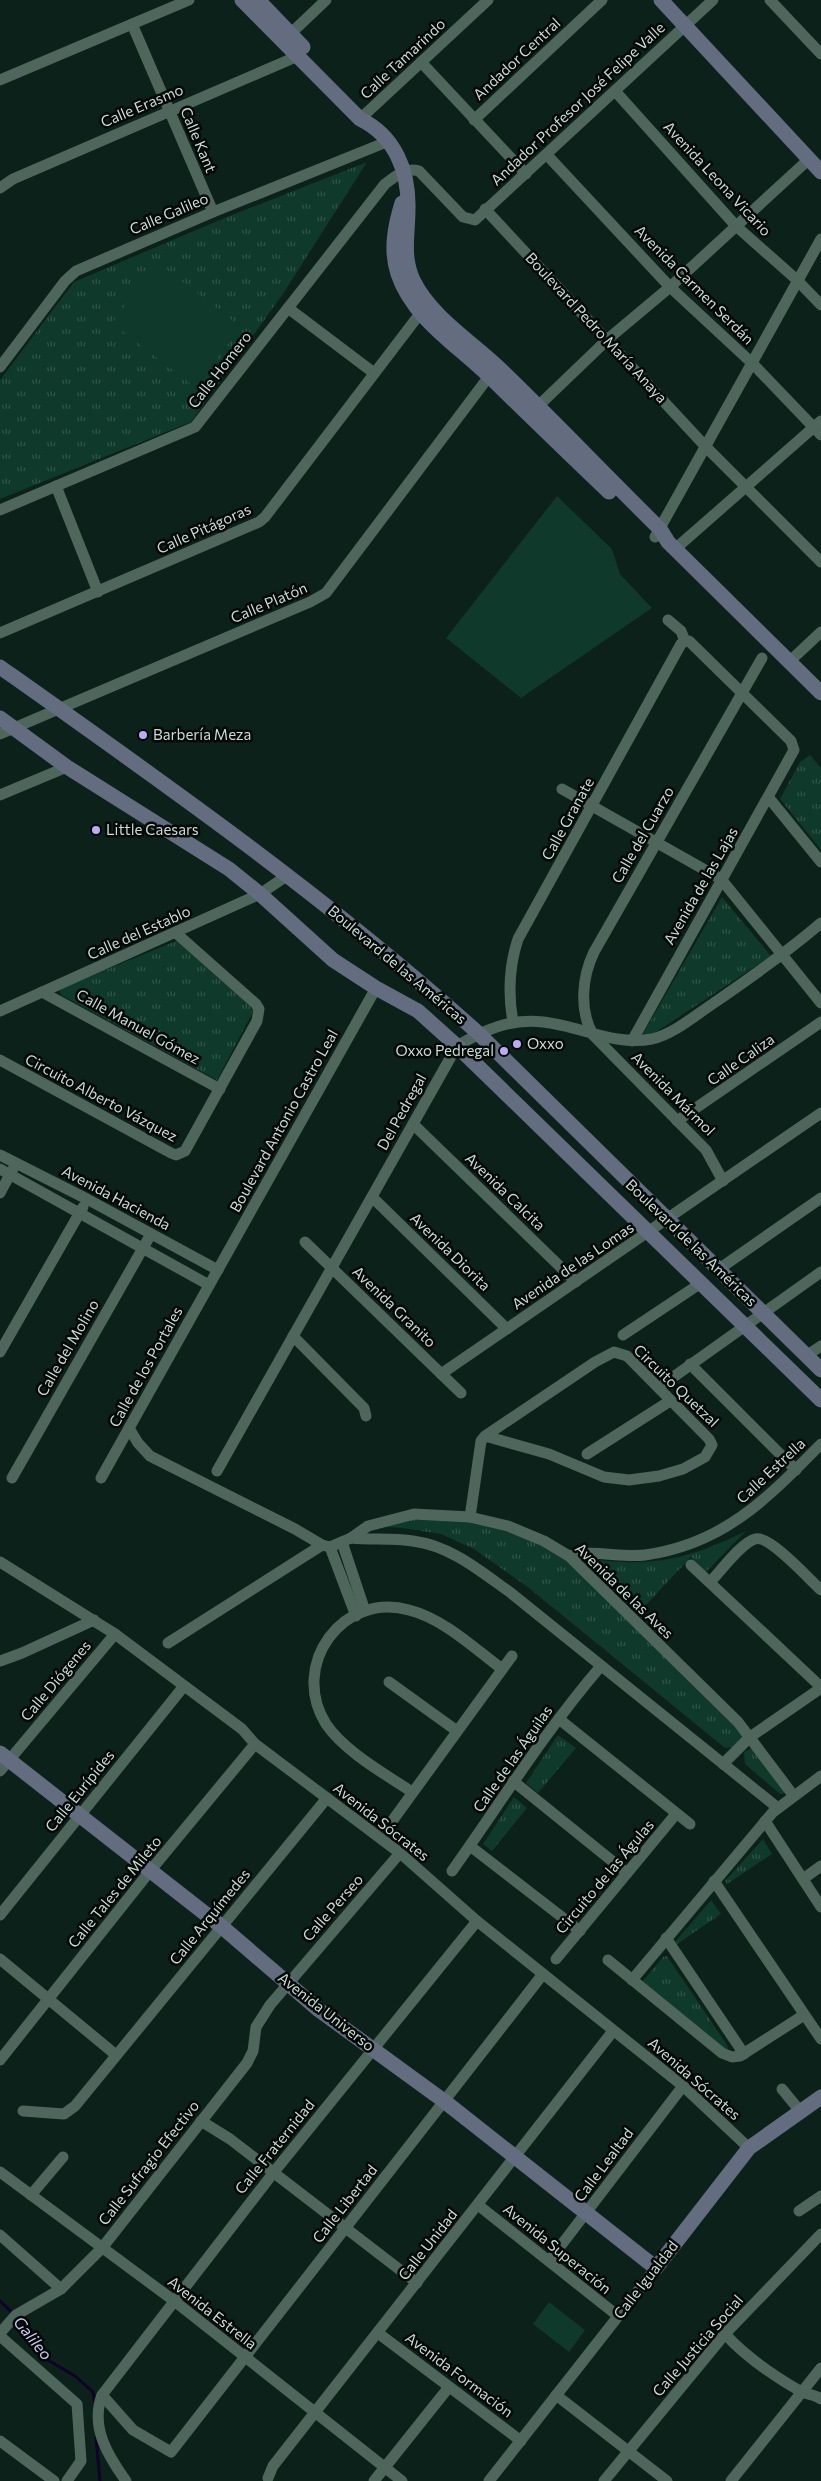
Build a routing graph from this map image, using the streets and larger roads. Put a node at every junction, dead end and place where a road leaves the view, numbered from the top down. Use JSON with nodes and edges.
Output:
{"nodes":[{"id":1,"x":189,"y":0,"type":"edge"},
{"id":2,"x":242,"y":0,"type":"edge"},
{"id":3,"x":258,"y":0,"type":"edge"},
{"id":4,"x":326,"y":0,"type":"edge"},
{"id":5,"x":488,"y":0,"type":"edge"},
{"id":6,"x":602,"y":0,"type":"edge"},
{"id":7,"x":661,"y":0,"type":"edge"},
{"id":8,"x":713,"y":0,"type":"edge"},
{"id":9,"x":770,"y":0,"type":"edge"},
{"id":10,"x":132,"y":24,"type":"junction"},
{"id":11,"x":685,"y":26,"type":"junction"},
{"id":12,"x":287,"y":37,"type":"junction"},
{"id":13,"x":821,"y":54,"type":"edge"},
{"id":14,"x":298,"y":56,"type":"junction"},
{"id":15,"x":421,"y":62,"type":"junction"},
{"id":16,"x":0,"y":80,"type":"edge"},
{"id":17,"x":615,"y":91,"type":"junction"},
{"id":18,"x":169,"y":111,"type":"junction"},
{"id":19,"x":367,"y":119,"type":"junction"},
{"id":20,"x":474,"y":120,"type":"junction"},
{"id":21,"x":389,"y":141,"type":"junction"},
{"id":22,"x":547,"y":155,"type":"junction"},
{"id":23,"x":808,"y":160,"type":"junction"},
{"id":24,"x":404,"y":171,"type":"junction"},
{"id":25,"x":821,"y":172,"type":"edge"},
{"id":26,"x":526,"y":174,"type":"junction"},
{"id":27,"x":0,"y":188,"type":"edge"},
{"id":28,"x":485,"y":209,"type":"junction"},
{"id":29,"x":213,"y":212,"type":"junction"},
{"id":30,"x":736,"y":226,"type":"junction"},
{"id":31,"x":821,"y":239,"type":"edge"},
{"id":32,"x":797,"y":280,"type":"junction"},
{"id":33,"x":670,"y":287,"type":"junction"},
{"id":34,"x":821,"y":305,"type":"edge"},
{"id":35,"x":425,"y":307,"type":"junction"},
{"id":36,"x":288,"y":308,"type":"junction"},
{"id":37,"x":608,"y":339,"type":"junction"},
{"id":38,"x":753,"y":364,"type":"junction"},
{"id":39,"x":0,"y":367,"type":"edge"},
{"id":40,"x":493,"y":371,"type":"junction"},
{"id":41,"x":374,"y":373,"type":"junction"},
{"id":42,"x":534,"y":410,"type":"junction"},
{"id":43,"x":818,"y":428,"type":"edge"},
{"id":44,"x":706,"y":447,"type":"junction"},
{"id":45,"x":56,"y":486,"type":"junction"},
{"id":46,"x":745,"y":486,"type":"junction"},
{"id":47,"x":0,"y":510,"type":"edge"},
{"id":48,"x":665,"y":540,"type":"junction"},
{"id":49,"x":821,"y":562,"type":"edge"},
{"id":50,"x":98,"y":592,"type":"junction"},
{"id":51,"x":668,"y":620,"type":"dead end"},
{"id":52,"x":821,"y":632,"type":"edge"},
{"id":53,"x":0,"y":633,"type":"edge"},
{"id":54,"x":685,"y":641,"type":"junction"},
{"id":55,"x":762,"y":658,"type":"dead end"},
{"id":56,"x":790,"y":662,"type":"junction"},
{"id":57,"x":0,"y":667,"type":"edge"},
{"id":58,"x":742,"y":692,"type":"junction"},
{"id":59,"x":821,"y":693,"type":"edge"},
{"id":60,"x":60,"y":709,"type":"junction"},
{"id":61,"x":0,"y":718,"type":"edge"},
{"id":62,"x":7,"y":732,"type":"edge"},
{"id":63,"x":67,"y":767,"type":"junction"},
{"id":64,"x":562,"y":789,"type":"dead end"},
{"id":65,"x":0,"y":795,"type":"edge"},
{"id":66,"x":769,"y":798,"type":"junction"},
{"id":67,"x":592,"y":806,"type":"junction"},
{"id":68,"x":657,"y":843,"type":"junction"},
{"id":69,"x":821,"y":862,"type":"edge"},
{"id":70,"x":288,"y":876,"type":"junction"},
{"id":71,"x":721,"y":879,"type":"junction"},
{"id":72,"x":260,"y":894,"type":"junction"},
{"id":73,"x":821,"y":923,"type":"edge"},
{"id":74,"x":176,"y":933,"type":"junction"},
{"id":75,"x":783,"y":956,"type":"junction"},
{"id":76,"x":376,"y":988,"type":"junction"},
{"id":77,"x":42,"y":992,"type":"junction"},
{"id":78,"x":433,"y":993,"type":"junction"},
{"id":79,"x":821,"y":1003,"type":"edge"},
{"id":80,"x":0,"y":1010,"type":"edge"},
{"id":81,"x":418,"y":1011,"type":"junction"},
{"id":82,"x":513,"y":1022,"type":"junction"},
{"id":83,"x":821,"y":1022,"type":"edge"},
{"id":84,"x":478,"y":1033,"type":"junction"},
{"id":85,"x":593,"y":1035,"type":"junction"},
{"id":86,"x":632,"y":1041,"type":"junction"},
{"id":87,"x":457,"y":1046,"type":"junction"},
{"id":88,"x":0,"y":1060,"type":"edge"},
{"id":89,"x":220,"y":1089,"type":"junction"},
{"id":90,"x":821,"y":1113,"type":"edge"},
{"id":91,"x":677,"y":1121,"type":"junction"},
{"id":92,"x":413,"y":1124,"type":"junction"},
{"id":93,"x":0,"y":1155,"type":"edge"},
{"id":94,"x":16,"y":1163,"type":"junction"},
{"id":95,"x":0,"y":1169,"type":"edge"},
{"id":96,"x":11,"y":1174,"type":"junction"},
{"id":97,"x":722,"y":1181,"type":"junction"},
{"id":98,"x":0,"y":1193,"type":"edge"},
{"id":99,"x":372,"y":1197,"type":"junction"},
{"id":100,"x":821,"y":1198,"type":"edge"},
{"id":101,"x":87,"y":1199,"type":"junction"},
{"id":102,"x":80,"y":1213,"type":"junction"},
{"id":103,"x":669,"y":1219,"type":"junction"},
{"id":104,"x":649,"y":1232,"type":"junction"},
{"id":105,"x":151,"y":1234,"type":"junction"},
{"id":106,"x":305,"y":1242,"type":"dead end"},
{"id":107,"x":143,"y":1248,"type":"junction"},
{"id":108,"x":332,"y":1268,"type":"junction"},
{"id":109,"x":719,"y":1269,"type":"junction"},
{"id":110,"x":218,"y":1270,"type":"junction"},
{"id":111,"x":821,"y":1272,"type":"edge"},
{"id":112,"x":576,"y":1282,"type":"junction"},
{"id":113,"x":701,"y":1283,"type":"junction"},
{"id":114,"x":209,"y":1285,"type":"junction"},
{"id":115,"x":762,"y":1312,"type":"junction"},
{"id":116,"x":746,"y":1325,"type":"junction"},
{"id":117,"x":507,"y":1329,"type":"junction"},
{"id":118,"x":623,"y":1335,"type":"dead end"},
{"id":119,"x":293,"y":1336,"type":"junction"},
{"id":120,"x":821,"y":1346,"type":"edge"},
{"id":121,"x":0,"y":1352,"type":"edge"},
{"id":122,"x":806,"y":1356,"type":"junction"},
{"id":123,"x":690,"y":1364,"type":"junction"},
{"id":124,"x":821,"y":1370,"type":"edge"},
{"id":125,"x":441,"y":1374,"type":"junction"},
{"id":126,"x":665,"y":1383,"type":"dead end"},
{"id":127,"x":461,"y":1393,"type":"dead end"},
{"id":128,"x":821,"y":1400,"type":"edge"},
{"id":129,"x":670,"y":1401,"type":"junction"},
{"id":130,"x":366,"y":1416,"type":"dead end"},
{"id":131,"x":129,"y":1428,"type":"junction"},
{"id":132,"x":485,"y":1436,"type":"junction"},
{"id":133,"x":821,"y":1444,"type":"edge"},
{"id":134,"x":587,"y":1454,"type":"dead end"},
{"id":135,"x":796,"y":1470,"type":"junction"},
{"id":136,"x":217,"y":1471,"type":"dead end"},
{"id":137,"x":12,"y":1478,"type":"dead end"},
{"id":138,"x":101,"y":1478,"type":"dead end"},
{"id":139,"x":470,"y":1517,"type":"junction"},
{"id":140,"x":347,"y":1540,"type":"junction"},
{"id":141,"x":326,"y":1546,"type":"junction"},
{"id":142,"x":569,"y":1556,"type":"junction"},
{"id":143,"x":0,"y":1562,"type":"edge"},
{"id":144,"x":691,"y":1565,"type":"dead end"},
{"id":145,"x":710,"y":1582,"type":"junction"},
{"id":146,"x":821,"y":1590,"type":"edge"},
{"id":147,"x":361,"y":1613,"type":"junction"},
{"id":148,"x":94,"y":1620,"type":"junction"},
{"id":149,"x":116,"y":1634,"type":"junction"},
{"id":150,"x":168,"y":1643,"type":"dead end"},
{"id":151,"x":512,"y":1656,"type":"dead end"},
{"id":152,"x":0,"y":1661,"type":"edge"},
{"id":153,"x":601,"y":1666,"type":"junction"},
{"id":154,"x":502,"y":1669,"type":"junction"},
{"id":155,"x":389,"y":1682,"type":"dead end"},
{"id":156,"x":184,"y":1686,"type":"junction"},
{"id":157,"x":821,"y":1687,"type":"edge"},
{"id":158,"x":559,"y":1719,"type":"junction"},
{"id":159,"x":457,"y":1731,"type":"junction"},
{"id":160,"x":750,"y":1737,"type":"junction"},
{"id":161,"x":255,"y":1744,"type":"junction"},
{"id":162,"x":3,"y":1761,"type":"edge"},
{"id":163,"x":723,"y":1764,"type":"junction"},
{"id":164,"x":821,"y":1776,"type":"edge"},
{"id":165,"x":513,"y":1781,"type":"junction"},
{"id":166,"x":412,"y":1792,"type":"junction"},
{"id":167,"x":793,"y":1796,"type":"junction"},
{"id":168,"x":327,"y":1798,"type":"junction"},
{"id":169,"x":778,"y":1808,"type":"junction"},
{"id":170,"x":676,"y":1814,"type":"junction"},
{"id":171,"x":79,"y":1815,"type":"junction"},
{"id":172,"x":765,"y":1821,"type":"junction"},
{"id":173,"x":390,"y":1824,"type":"dead end"},
{"id":174,"x":690,"y":1824,"type":"dead end"},
{"id":175,"x":470,"y":1846,"type":"junction"},
{"id":176,"x":400,"y":1853,"type":"junction"},
{"id":177,"x":821,"y":1866,"type":"edge"},
{"id":178,"x":150,"y":1871,"type":"junction"},
{"id":179,"x":452,"y":1871,"type":"dead end"},
{"id":180,"x":628,"y":1873,"type":"junction"},
{"id":181,"x":803,"y":1879,"type":"junction"},
{"id":182,"x":714,"y":1881,"type":"junction"},
{"id":183,"x":821,"y":1907,"type":"edge"},
{"id":184,"x":0,"y":1915,"type":"edge"},
{"id":185,"x":476,"y":1920,"type":"junction"},
{"id":186,"x":221,"y":1926,"type":"junction"},
{"id":187,"x":580,"y":1931,"type":"junction"},
{"id":188,"x":666,"y":1938,"type":"junction"},
{"id":189,"x":0,"y":1959,"type":"edge"},
{"id":190,"x":556,"y":1959,"type":"dead end"},
{"id":191,"x":608,"y":1960,"type":"dead end"},
{"id":192,"x":544,"y":1974,"type":"junction"},
{"id":193,"x":632,"y":1980,"type":"junction"},
{"id":194,"x":288,"y":1984,"type":"junction"},
{"id":195,"x":49,"y":1999,"type":"junction"},
{"id":196,"x":804,"y":2015,"type":"junction"},
{"id":197,"x":613,"y":2031,"type":"junction"},
{"id":198,"x":821,"y":2039,"type":"edge"},
{"id":199,"x":373,"y":2049,"type":"junction"},
{"id":200,"x":744,"y":2054,"type":"junction"},
{"id":201,"x":116,"y":2055,"type":"junction"},
{"id":202,"x":0,"y":2060,"type":"edge"},
{"id":203,"x":683,"y":2086,"type":"junction"},
{"id":204,"x":782,"y":2089,"type":"dead end"},
{"id":205,"x":821,"y":2097,"type":"edge"},
{"id":206,"x":444,"y":2101,"type":"junction"},
{"id":207,"x":23,"y":2111,"type":"dead end"},
{"id":208,"x":800,"y":2111,"type":"junction"},
{"id":209,"x":201,"y":2121,"type":"junction"},
{"id":210,"x":749,"y":2148,"type":"junction"},
{"id":211,"x":63,"y":2157,"type":"dead end"},
{"id":212,"x":515,"y":2157,"type":"junction"},
{"id":213,"x":0,"y":2172,"type":"edge"},
{"id":214,"x":274,"y":2172,"type":"junction"},
{"id":215,"x":31,"y":2195,"type":"junction"},
{"id":216,"x":821,"y":2196,"type":"edge"},
{"id":217,"x":478,"y":2205,"type":"junction"},
{"id":218,"x":799,"y":2211,"type":"dead end"},
{"id":219,"x":587,"y":2213,"type":"junction"},
{"id":220,"x":346,"y":2227,"type":"junction"},
{"id":221,"x":821,"y":2234,"type":"edge"},
{"id":222,"x":0,"y":2235,"type":"edge"},
{"id":223,"x":102,"y":2248,"type":"junction"},
{"id":224,"x":549,"y":2262,"type":"junction"},
{"id":225,"x":656,"y":2268,"type":"junction"},
{"id":226,"x":417,"y":2283,"type":"junction"},
{"id":227,"x":61,"y":2289,"type":"junction"},
{"id":228,"x":173,"y":2300,"type":"junction"},
{"id":229,"x":618,"y":2316,"type":"junction"},
{"id":230,"x":378,"y":2334,"type":"junction"},
{"id":231,"x":725,"y":2334,"type":"junction"},
{"id":232,"x":0,"y":2335,"type":"edge"},
{"id":233,"x":244,"y":2358,"type":"junction"},
{"id":234,"x":821,"y":2368,"type":"edge"},
{"id":235,"x":449,"y":2387,"type":"junction"},
{"id":236,"x":802,"y":2393,"type":"junction"},
{"id":237,"x":556,"y":2395,"type":"junction"},
{"id":238,"x":100,"y":2398,"type":"junction"},
{"id":239,"x":821,"y":2399,"type":"edge"},
{"id":240,"x":78,"y":2410,"type":"junction"},
{"id":241,"x":315,"y":2415,"type":"junction"},
{"id":242,"x":0,"y":2441,"type":"edge"},
{"id":243,"x":521,"y":2441,"type":"junction"},
{"id":244,"x":628,"y":2450,"type":"junction"},
{"id":245,"x":386,"y":2468,"type":"junction"},
{"id":246,"x":268,"y":2478,"type":"dead end"},
{"id":247,"x":54,"y":2481,"type":"edge"},
{"id":248,"x":67,"y":2481,"type":"edge"},
{"id":249,"x":126,"y":2481,"type":"edge"},
{"id":250,"x":374,"y":2481,"type":"edge"},
{"id":251,"x":402,"y":2481,"type":"edge"},
{"id":252,"x":489,"y":2481,"type":"edge"},
{"id":253,"x":604,"y":2481,"type":"edge"},
{"id":254,"x":667,"y":2481,"type":"edge"},
{"id":255,"x":731,"y":2481,"type":"edge"}],
"edges":[{"from":1,"to":10,"type":"street"},
{"from":2,"to":12,"type":"street"},
{"from":3,"to":12,"type":"street"},
{"from":4,"to":12,"type":"street"},
{"from":5,"to":15,"type":"street","name":"Calle Tamarindo"},
{"from":6,"to":20,"type":"street","name":"Andador Central"},
{"from":7,"to":11,"type":"street"},
{"from":8,"to":11,"type":"street","name":"Andador Profesor José Felipe Valle"},
{"from":9,"to":13,"type":"street"},
{"from":10,"to":16,"type":"street"},
{"from":10,"to":18,"type":"street","name":"Calle Kant"},
{"from":11,"to":17,"type":"street","name":"Andador Profesor José Felipe Valle"},
{"from":11,"to":23,"type":"street"},
{"from":12,"to":14,"type":"street"},
{"from":12,"to":19,"type":"street"},
{"from":14,"to":18,"type":"street","name":"Calle Erasmo"},
{"from":14,"to":19,"type":"street"},
{"from":15,"to":19,"type":"street","name":"Calle Tamarindo"},
{"from":15,"to":20,"type":"street"},
{"from":17,"to":22,"type":"street","name":"Andador Profesor José Felipe Valle"},
{"from":17,"to":30,"type":"street","name":"Avenida Leona Vicario"},
{"from":18,"to":27,"type":"street","name":"Calle Erasmo"},
{"from":18,"to":29,"type":"street","name":"Calle Kant"},
{"from":19,"to":21,"type":"street"},
{"from":20,"to":26,"type":"street"},
{"from":21,"to":24,"type":"street"},
{"from":21,"to":29,"type":"street","name":"Calle Galileo"},
{"from":22,"to":26,"type":"street","name":"Andador Profesor José Felipe Valle"},
{"from":22,"to":33,"type":"street","name":"Avenida Carmen Serdán"},
{"from":23,"to":25,"type":"street"},
{"from":23,"to":30,"type":"street"},
{"from":24,"to":28,"type":"street"},
{"from":24,"to":35,"type":"street"},
{"from":24,"to":36,"type":"street","name":"Calle Homero"},
{"from":26,"to":28,"type":"street","name":"Andador Profesor José Felipe Valle"},
{"from":28,"to":37,"type":"street","name":"Boulevard Pedro María Anaya"},
{"from":29,"to":39,"type":"street","name":"Calle Galileo"},
{"from":30,"to":32,"type":"street","name":"Avenida Leona Vicario"},
{"from":30,"to":33,"type":"street"},
{"from":31,"to":32,"type":"street"},
{"from":32,"to":34,"type":"street","name":"Avenida Leona Vicario"},
{"from":32,"to":38,"type":"street"},
{"from":33,"to":37,"type":"street"},
{"from":33,"to":38,"type":"street","name":"Avenida Carmen Serdán"},
{"from":35,"to":40,"type":"street"},
{"from":35,"to":41,"type":"street","name":"Calle Pitágoras"},
{"from":36,"to":41,"type":"street"},
{"from":36,"to":45,"type":"street","name":"Calle Homero"},
{"from":37,"to":42,"type":"street"},
{"from":37,"to":44,"type":"street","name":"Boulevard Pedro María Anaya"},
{"from":38,"to":43,"type":"street","name":"Avenida Carmen Serdán"},
{"from":38,"to":44,"type":"street"},
{"from":40,"to":42,"type":"street"},
{"from":40,"to":60,"type":"street","name":"Calle Platón"},
{"from":41,"to":50,"type":"street","name":"Calle Pitágoras"},
{"from":42,"to":48,"type":"street"},
{"from":43,"to":46,"type":"street"},
{"from":44,"to":46,"type":"street","name":"Boulevard Pedro María Anaya"},
{"from":44,"to":48,"type":"street"},
{"from":45,"to":47,"type":"street","name":"Calle Homero"},
{"from":45,"to":50,"type":"street"},
{"from":46,"to":48,"type":"street"},
{"from":46,"to":49,"type":"street","name":"Boulevard Pedro María Anaya"},
{"from":48,"to":56,"type":"street"},
{"from":50,"to":53,"type":"street","name":"Calle Pitágoras"},
{"from":51,"to":54,"type":"street"},
{"from":52,"to":56,"type":"street"},
{"from":54,"to":58,"type":"street"},
{"from":54,"to":67,"type":"street","name":"Calle Granate"},
{"from":55,"to":58,"type":"street","name":"Calle del Cuarzo"},
{"from":56,"to":59,"type":"street"},
{"from":57,"to":60,"type":"street","name":"Boulevard de las Américas"},
{"from":58,"to":66,"type":"street","name":"Avenida de las Lajas"},
{"from":58,"to":68,"type":"street","name":"Calle del Cuarzo"},
{"from":60,"to":62,"type":"street","name":"Calle Platón"},
{"from":60,"to":70,"type":"street","name":"Boulevard de las Américas"},
{"from":61,"to":62,"type":"street","name":"Boulevard de las Américas"},
{"from":62,"to":63,"type":"street","name":"Boulevard de las Américas"},
{"from":63,"to":65,"type":"street"},
{"from":63,"to":72,"type":"street","name":"Boulevard de las Américas"},
{"from":64,"to":67,"type":"street"},
{"from":66,"to":69,"type":"street"},
{"from":66,"to":71,"type":"street","name":"Avenida de las Lajas"},
{"from":67,"to":68,"type":"street"},
{"from":67,"to":82,"type":"street","name":"Calle Granate"},
{"from":68,"to":71,"type":"street"},
{"from":68,"to":85,"type":"street","name":"Calle del Cuarzo"},
{"from":70,"to":72,"type":"street","name":"Calle del Establo"},
{"from":70,"to":78,"type":"street","name":"Boulevard de las Américas"},
{"from":71,"to":75,"type":"street"},
{"from":71,"to":86,"type":"street","name":"Avenida de las Lajas"},
{"from":72,"to":74,"type":"street","name":"Calle del Establo"},
{"from":72,"to":76,"type":"street","name":"Boulevard de las Américas"},
{"from":73,"to":75,"type":"street","name":"Del Pedregal"},
{"from":74,"to":77,"type":"street","name":"Calle del Establo"},
{"from":74,"to":89,"type":"street","name":"Circuito Alberto Vázquez"},
{"from":75,"to":79,"type":"street"},
{"from":75,"to":86,"type":"street","name":"Del Pedregal"},
{"from":76,"to":81,"type":"street","name":"Boulevard de las Américas"},
{"from":76,"to":110,"type":"street","name":"Boulevard Antonio Castro Leal"},
{"from":77,"to":80,"type":"street","name":"Calle del Establo"},
{"from":77,"to":89,"type":"street","name":"Calle Manuel Gómez"},
{"from":78,"to":81,"type":"street"},
{"from":78,"to":84,"type":"street","name":"Boulevard de las Américas"},
{"from":81,"to":87,"type":"street","name":"Boulevard de las Américas"},
{"from":82,"to":84,"type":"street","name":"Del Pedregal"},
{"from":82,"to":85,"type":"street","name":"Del Pedregal"},
{"from":83,"to":91,"type":"street","name":"Calle Caliza"},
{"from":84,"to":87,"type":"street","name":"Del Pedregal"},
{"from":84,"to":103,"type":"street","name":"Boulevard de las Américas"},
{"from":85,"to":86,"type":"street","name":"Del Pedregal"},
{"from":85,"to":91,"type":"street","name":"Avenida Mármol"},
{"from":87,"to":92,"type":"street","name":"Del Pedregal"},
{"from":87,"to":104,"type":"street","name":"Boulevard de las Américas"},
{"from":88,"to":89,"type":"street","name":"Circuito Alberto Vázquez"},
{"from":90,"to":97,"type":"street","name":"Avenida de las Lomas"},
{"from":91,"to":97,"type":"street","name":"Avenida Mármol"},
{"from":92,"to":99,"type":"street","name":"Del Pedregal"},
{"from":92,"to":112,"type":"street","name":"Avenida Calcita"},
{"from":93,"to":94,"type":"street","name":"Avenida Hacienda"},
{"from":94,"to":96,"type":"street"},
{"from":94,"to":101,"type":"street","name":"Avenida Hacienda"},
{"from":95,"to":96,"type":"street","name":"Avenida Hacienda"},
{"from":96,"to":98,"type":"street"},
{"from":96,"to":102,"type":"street","name":"Avenida Hacienda"},
{"from":97,"to":103,"type":"street","name":"Avenida de las Lomas"},
{"from":99,"to":108,"type":"street","name":"Del Pedregal"},
{"from":99,"to":117,"type":"street","name":"Avenida Diorita"},
{"from":100,"to":109,"type":"street"},
{"from":101,"to":102,"type":"street"},
{"from":101,"to":105,"type":"street","name":"Avenida Hacienda"},
{"from":102,"to":107,"type":"street","name":"Avenida Hacienda"},
{"from":102,"to":121,"type":"street"},
{"from":103,"to":104,"type":"street","name":"Avenida de las Lomas"},
{"from":103,"to":109,"type":"street","name":"Boulevard de las Américas"},
{"from":104,"to":112,"type":"street","name":"Avenida de las Lomas"},
{"from":104,"to":113,"type":"street","name":"Boulevard de las Américas"},
{"from":105,"to":107,"type":"street","name":"Calle del Molino"},
{"from":105,"to":110,"type":"street","name":"Avenida Hacienda"},
{"from":106,"to":108,"type":"street","name":"Avenida Granito"},
{"from":107,"to":114,"type":"street","name":"Avenida Hacienda"},
{"from":107,"to":137,"type":"street","name":"Calle del Molino"},
{"from":108,"to":119,"type":"street","name":"Del Pedregal"},
{"from":108,"to":125,"type":"street","name":"Avenida Granito"},
{"from":109,"to":115,"type":"street","name":"Boulevard de las Américas"},
{"from":110,"to":114,"type":"street","name":"Calle de los Portales"},
{"from":111,"to":115,"type":"street"},
{"from":112,"to":117,"type":"street","name":"Avenida de las Lomas"},
{"from":113,"to":116,"type":"street","name":"Boulevard de las Américas"},
{"from":113,"to":118,"type":"street"},
{"from":114,"to":131,"type":"street","name":"Calle de los Portales"},
{"from":115,"to":116,"type":"street"},
{"from":115,"to":122,"type":"street","name":"Boulevard de las Américas"},
{"from":116,"to":123,"type":"street"},
{"from":116,"to":128,"type":"street","name":"Boulevard de las Américas"},
{"from":117,"to":125,"type":"street","name":"Avenida de las Lomas"},
{"from":119,"to":130,"type":"street"},
{"from":119,"to":136,"type":"street","name":"Del Pedregal"},
{"from":120,"to":122,"type":"street"},
{"from":122,"to":124,"type":"street","name":"Boulevard de las Américas"},
{"from":123,"to":126,"type":"street"},
{"from":123,"to":135,"type":"street"},
{"from":125,"to":127,"type":"street","name":"Avenida Granito"},
{"from":129,"to":132,"type":"street","name":"Circuito Quetzal"},
{"from":129,"to":132,"type":"street","name":"Circuito Quetzal"},
{"from":129,"to":134,"type":"street"},
{"from":131,"to":138,"type":"street","name":"Calle de los Portales"},
{"from":131,"to":141,"type":"street"},
{"from":132,"to":139,"type":"street"},
{"from":133,"to":135,"type":"street","name":"Calle Estrella"},
{"from":135,"to":142,"type":"street","name":"Calle Estrella"},
{"from":139,"to":140,"type":"street","name":"Avenida de las Aves"},
{"from":139,"to":142,"type":"street","name":"Avenida de las Aves"},
{"from":140,"to":141,"type":"street","name":"Avenida de las Aves"},
{"from":140,"to":147,"type":"street"},
{"from":140,"to":153,"type":"street","name":"Avenida de las Aves"},
{"from":141,"to":147,"type":"street"},
{"from":141,"to":150,"type":"street","name":"Avenida de las Aves"},
{"from":142,"to":160,"type":"street","name":"Avenida de las Aves"},
{"from":143,"to":148,"type":"street","name":"Avenida Sócrates"},
{"from":144,"to":145,"type":"street"},
{"from":145,"to":146,"type":"street"},
{"from":145,"to":157,"type":"street"},
{"from":147,"to":154,"type":"street"},
{"from":147,"to":166,"type":"street"},
{"from":148,"to":149,"type":"street","name":"Avenida Sócrates"},
{"from":148,"to":152,"type":"street"},
{"from":149,"to":156,"type":"street","name":"Avenida Sócrates"},
{"from":149,"to":162,"type":"street","name":"Calle Diógenes"},
{"from":151,"to":154,"type":"street"},
{"from":153,"to":158,"type":"street","name":"Calle de las Águilas"},
{"from":153,"to":163,"type":"street","name":"Avenida de las Aves"},
{"from":154,"to":159,"type":"street"},
{"from":155,"to":159,"type":"street"},
{"from":156,"to":161,"type":"street","name":"Avenida Sócrates"},
{"from":156,"to":171,"type":"street","name":"Calle Eurípides"},
{"from":157,"to":160,"type":"street"},
{"from":158,"to":165,"type":"street","name":"Calle de las Águilas"},
{"from":158,"to":170,"type":"street"},
{"from":159,"to":166,"type":"street"},
{"from":160,"to":163,"type":"street"},
{"from":160,"to":167,"type":"street","name":"Avenida de las Aves"},
{"from":161,"to":168,"type":"street","name":"Avenida Sócrates"},
{"from":161,"to":178,"type":"street","name":"Calle Tales de Mileto"},
{"from":162,"to":171,"type":"street","name":"Avenida Universo"},
{"from":163,"to":169,"type":"street","name":"Avenida de las Aves"},
{"from":164,"to":167,"type":"street"},
{"from":165,"to":175,"type":"street","name":"Calle de las Águilas"},
{"from":165,"to":180,"type":"street"},
{"from":166,"to":173,"type":"street"},
{"from":167,"to":169,"type":"street"},
{"from":168,"to":176,"type":"street","name":"Avenida Sócrates"},
{"from":168,"to":186,"type":"street","name":"Calle Arquímedes"},
{"from":169,"to":172,"type":"street"},
{"from":170,"to":174,"type":"street"},
{"from":170,"to":180,"type":"street","name":"Circuito de las Águlas"},
{"from":171,"to":178,"type":"street","name":"Avenida Universo"},
{"from":171,"to":184,"type":"street","name":"Calle Eurípides"},
{"from":172,"to":181,"type":"street"},
{"from":172,"to":182,"type":"street"},
{"from":175,"to":179,"type":"street","name":"Calle de las Águilas"},
{"from":175,"to":187,"type":"street"},
{"from":176,"to":185,"type":"street","name":"Avenida Sócrates"},
{"from":176,"to":194,"type":"street","name":"Calle Perseo"},
{"from":177,"to":181,"type":"street"},
{"from":178,"to":186,"type":"street","name":"Avenida Universo"},
{"from":178,"to":195,"type":"street","name":"Calle Tales de Mileto"},
{"from":180,"to":187,"type":"street","name":"Circuito de las Águlas"},
{"from":181,"to":183,"type":"street"},
{"from":182,"to":188,"type":"street"},
{"from":182,"to":196,"type":"street"},
{"from":185,"to":192,"type":"street","name":"Avenida Sócrates"},
{"from":185,"to":199,"type":"street","name":"Calle Fraternidad"},
{"from":186,"to":194,"type":"street","name":"Avenida Universo"},
{"from":186,"to":201,"type":"street","name":"Calle Arquímedes"},
{"from":187,"to":190,"type":"street","name":"Circuito de las Águlas"},
{"from":188,"to":193,"type":"street"},
{"from":188,"to":200,"type":"street"},
{"from":189,"to":195,"type":"street"},
{"from":191,"to":193,"type":"street"},
{"from":192,"to":197,"type":"street","name":"Avenida Sócrates"},
{"from":192,"to":206,"type":"street","name":"Calle Libertad"},
{"from":193,"to":200,"type":"street"},
{"from":194,"to":199,"type":"street","name":"Avenida Universo"},
{"from":194,"to":209,"type":"street","name":"Calle Sufragio Efectivo"},
{"from":195,"to":201,"type":"street"},
{"from":195,"to":202,"type":"street","name":"Calle Tales de Mileto"},
{"from":196,"to":198,"type":"street"},
{"from":196,"to":200,"type":"street"},
{"from":197,"to":203,"type":"street","name":"Avenida Sócrates"},
{"from":197,"to":212,"type":"street","name":"Calle Unidad"},
{"from":199,"to":206,"type":"street","name":"Avenida Universo"},
{"from":199,"to":214,"type":"street","name":"Calle Fraternidad"},
{"from":201,"to":207,"type":"street","name":"Calle Arquímedes"},
{"from":203,"to":210,"type":"street","name":"Avenida Sócrates"},
{"from":203,"to":219,"type":"street","name":"Calle Lealtad"},
{"from":204,"to":208,"type":"street"},
{"from":205,"to":208,"type":"street","name":"Calle Igualdad"},
{"from":206,"to":212,"type":"street","name":"Avenida Universo"},
{"from":206,"to":220,"type":"street","name":"Calle Libertad"},
{"from":208,"to":210,"type":"street","name":"Calle Igualdad"},
{"from":209,"to":214,"type":"street"},
{"from":209,"to":223,"type":"street","name":"Calle Sufragio Efectivo"},
{"from":210,"to":225,"type":"street","name":"Calle Igualdad"},
{"from":211,"to":215,"type":"street"},
{"from":212,"to":217,"type":"street","name":"Calle Unidad"},
{"from":212,"to":219,"type":"street","name":"Avenida Universo"},
{"from":213,"to":215,"type":"street","name":"Avenida Estrella"},
{"from":214,"to":220,"type":"street"},
{"from":214,"to":228,"type":"street","name":"Calle Fraternidad"},
{"from":215,"to":223,"type":"street","name":"Avenida Estrella"},
{"from":216,"to":218,"type":"street"},
{"from":217,"to":224,"type":"street","name":"Avenida Superación"},
{"from":217,"to":226,"type":"street","name":"Calle Unidad"},
{"from":219,"to":224,"type":"street","name":"Calle Lealtad"},
{"from":219,"to":225,"type":"street","name":"Avenida Universo"},
{"from":220,"to":226,"type":"street"},
{"from":220,"to":233,"type":"street","name":"Calle Libertad"},
{"from":221,"to":231,"type":"street","name":"Calle Justicia Social"},
{"from":222,"to":227,"type":"street"},
{"from":223,"to":227,"type":"street","name":"Calle Sufragio Efectivo"},
{"from":223,"to":228,"type":"street","name":"Avenida Estrella"},
{"from":224,"to":229,"type":"street","name":"Avenida Superación"},
{"from":225,"to":229,"type":"street","name":"Calle Igualdad"},
{"from":226,"to":230,"type":"street","name":"Calle Unidad"},
{"from":227,"to":232,"type":"street","name":"Calle Sufragio Efectivo"},
{"from":228,"to":233,"type":"street","name":"Avenida Estrella"},
{"from":228,"to":238,"type":"street","name":"Calle Fraternidad"},
{"from":229,"to":237,"type":"street","name":"Calle Igualdad"},
{"from":230,"to":235,"type":"street","name":"Avenida Formación"},
{"from":230,"to":241,"type":"street","name":"Calle Unidad"},
{"from":231,"to":236,"type":"street"},
{"from":231,"to":244,"type":"street","name":"Calle Justicia Social"},
{"from":232,"to":240,"type":"street"},
{"from":233,"to":238,"type":"street","name":"Calle Libertad"},
{"from":233,"to":241,"type":"street","name":"Avenida Estrella"},
{"from":234,"to":236,"type":"street"},
{"from":235,"to":243,"type":"street","name":"Avenida Formación"},
{"from":235,"to":245,"type":"street"},
{"from":236,"to":239,"type":"street"},
{"from":236,"to":255,"type":"street"},
{"from":237,"to":243,"type":"street","name":"Calle Igualdad"},
{"from":237,"to":244,"type":"street"},
{"from":238,"to":240,"type":"street"},
{"from":238,"to":249,"type":"street"},
{"from":240,"to":248,"type":"street"},
{"from":241,"to":245,"type":"street","name":"Avenida Estrella"},
{"from":241,"to":246,"type":"street","name":"Calle Unidad"},
{"from":242,"to":247,"type":"street"},
{"from":243,"to":252,"type":"street","name":"Calle Igualdad"},
{"from":244,"to":253,"type":"street","name":"Calle Justicia Social"},
{"from":244,"to":254,"type":"street"},
{"from":245,"to":250,"type":"street"},
{"from":245,"to":251,"type":"street","name":"Avenida Estrella"}]}
